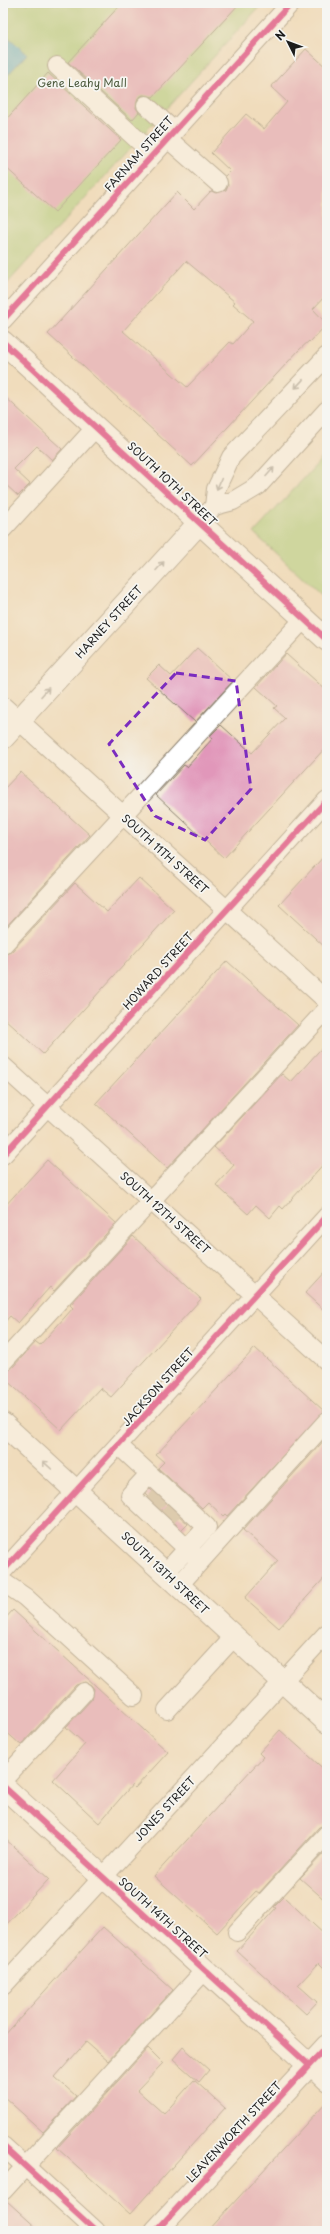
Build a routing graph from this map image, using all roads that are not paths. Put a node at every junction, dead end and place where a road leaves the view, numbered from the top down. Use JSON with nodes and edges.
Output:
{"nodes":[{"id":1,"x":291,"y":3,"type":"edge"},
{"id":2,"x":57,"y":66,"type":"dead end"},
{"id":3,"x":146,"y":105,"type":"dead end"},
{"id":4,"x":171,"y":135,"type":"junction"},
{"id":5,"x":154,"y":154,"type":"junction"},
{"id":6,"x":218,"y":183,"type":"dead end"},
{"id":7,"x":3,"y":320,"type":"edge"},
{"id":8,"x":3,"y":342,"type":"edge"},
{"id":9,"x":327,"y":356,"type":"edge"},
{"id":10,"x":327,"y":410,"type":"edge"},
{"id":11,"x":96,"y":427,"type":"junction"},
{"id":12,"x":214,"y":506,"type":"junction"},
{"id":13,"x":199,"y":523,"type":"junction"},
{"id":14,"x":3,"y":529,"type":"edge"},
{"id":15,"x":304,"y":619,"type":"junction"},
{"id":16,"x":327,"y":640,"type":"edge"},
{"id":17,"x":3,"y":706,"type":"edge"},
{"id":18,"x":19,"y":720,"type":"junction"},
{"id":19,"x":3,"y":738,"type":"edge"},
{"id":20,"x":327,"y":800,"type":"edge"},
{"id":21,"x":122,"y":815,"type":"junction"},
{"id":22,"x":227,"y":910,"type":"junction"},
{"id":23,"x":3,"y":945,"type":"edge"},
{"id":24,"x":327,"y":1001,"type":"edge"},
{"id":25,"x":327,"y":1009,"type":"edge"},
{"id":26,"x":3,"y":1066,"type":"edge"},
{"id":27,"x":48,"y":1106,"type":"junction"},
{"id":28,"x":3,"y":1155,"type":"edge"},
{"id":29,"x":150,"y":1200,"type":"junction"},
{"id":30,"x":327,"y":1216,"type":"edge"},
{"id":31,"x":255,"y":1295,"type":"junction"},
{"id":32,"x":327,"y":1361,"type":"edge"},
{"id":33,"x":3,"y":1362,"type":"edge"},
{"id":34,"x":327,"y":1421,"type":"edge"},
{"id":35,"x":3,"y":1424,"type":"edge"},
{"id":36,"x":118,"y":1445,"type":"junction"},
{"id":37,"x":149,"y":1474,"type":"junction"},
{"id":38,"x":76,"y":1491,"type":"junction"},
{"id":39,"x":187,"y":1549,"type":"junction"},
{"id":40,"x":200,"y":1561,"type":"junction"},
{"id":41,"x":3,"y":1571,"type":"edge"},
{"id":42,"x":172,"y":1579,"type":"junction"},
{"id":43,"x":3,"y":1582,"type":"edge"},
{"id":44,"x":327,"y":1633,"type":"edge"},
{"id":45,"x":234,"y":1637,"type":"junction"},
{"id":46,"x":282,"y":1682,"type":"junction"},
{"id":47,"x":84,"y":1692,"type":"dead end"},
{"id":48,"x":134,"y":1696,"type":"dead end"},
{"id":49,"x":167,"y":1710,"type":"dead end"},
{"id":50,"x":327,"y":1722,"type":"edge"},
{"id":51,"x":3,"y":1780,"type":"edge"},
{"id":52,"x":3,"y":1786,"type":"edge"},
{"id":53,"x":327,"y":1834,"type":"edge"},
{"id":54,"x":103,"y":1877,"type":"junction"},
{"id":55,"x":237,"y":1932,"type":"dead end"},
{"id":56,"x":205,"y":1970,"type":"junction"},
{"id":57,"x":3,"y":1986,"type":"edge"},
{"id":58,"x":327,"y":2046,"type":"edge"},
{"id":59,"x":309,"y":2065,"type":"junction"},
{"id":60,"x":327,"y":2082,"type":"edge"},
{"id":61,"x":3,"y":2146,"type":"edge"},
{"id":62,"x":25,"y":2167,"type":"junction"},
{"id":63,"x":3,"y":2191,"type":"edge"},
{"id":64,"x":96,"y":2231,"type":"edge"},
{"id":65,"x":156,"y":2231,"type":"edge"}],
"edges":[{"from":1,"to":4,"type":"street","name":"FARNAM STREET"},
{"from":2,"to":5,"type":"street"},
{"from":3,"to":4,"type":"street"},
{"from":4,"to":5,"type":"street","name":"FARNAM STREET"},
{"from":4,"to":6,"type":"street"},
{"from":5,"to":7,"type":"street","name":"FARNAM STREET"},
{"from":8,"to":11,"type":"main road","name":"SOUTH 10TH STREET"},
{"from":9,"to":12,"type":"street","one_way":true},
{"from":12,"to":10,"type":"street","one_way":true},
{"from":11,"to":13,"type":"main road","name":"SOUTH 10TH STREET"},
{"from":11,"to":14,"type":"street"},
{"from":12,"to":13,"type":"street","name":"HARNEY STREET"},
{"from":13,"to":15,"type":"main road","name":"SOUTH 10TH STREET"},
{"from":18,"to":13,"type":"main road","name":"HARNEY STREET","one_way":true},
{"from":15,"to":16,"type":"main road","name":"SOUTH 10TH STREET"},
{"from":15,"to":21,"type":"street"},
{"from":17,"to":18,"type":"street","name":"SOUTH 11TH STREET"},
{"from":18,"to":19,"type":"main road","name":"HARNEY STREET"},
{"from":18,"to":21,"type":"street","name":"SOUTH 11TH STREET"},
{"from":20,"to":22,"type":"street","name":"HOWARD STREET"},
{"from":21,"to":22,"type":"street","name":"SOUTH 11TH STREET"},
{"from":21,"to":23,"type":"street"},
{"from":22,"to":24,"type":"street","name":"SOUTH 11TH STREET"},
{"from":22,"to":27,"type":"street","name":"HOWARD STREET"},
{"from":25,"to":29,"type":"street"},
{"from":26,"to":27,"type":"street","name":"SOUTH 12TH STREET"},
{"from":27,"to":28,"type":"street","name":"HOWARD STREET"},
{"from":27,"to":29,"type":"street","name":"SOUTH 12TH STREET"},
{"from":29,"to":31,"type":"street","name":"SOUTH 12TH STREET"},
{"from":29,"to":33,"type":"street"},
{"from":30,"to":31,"type":"street","name":"JACKSON STREET"},
{"from":31,"to":32,"type":"street","name":"SOUTH 12TH STREET"},
{"from":31,"to":36,"type":"street","name":"JACKSON STREET"},
{"from":34,"to":40,"type":"street"},
{"from":38,"to":35,"type":"main road","name":"SOUTH 13TH STREET","one_way":true},
{"from":36,"to":37,"type":"street"},
{"from":36,"to":38,"type":"street","name":"JACKSON STREET"},
{"from":37,"to":39,"type":"street"},
{"from":37,"to":39,"type":"street"},
{"from":38,"to":41,"type":"street","name":"JACKSON STREET"},
{"from":38,"to":42,"type":"main road","name":"SOUTH 13TH STREET"},
{"from":39,"to":40,"type":"street"},
{"from":39,"to":42,"type":"street"},
{"from":40,"to":42,"type":"street"},
{"from":42,"to":45,"type":"main road","name":"SOUTH 13TH STREET"},
{"from":43,"to":48,"type":"street"},
{"from":44,"to":46,"type":"street","name":"JONES STREET"},
{"from":45,"to":46,"type":"main road","name":"SOUTH 13TH STREET"},
{"from":45,"to":49,"type":"street"},
{"from":46,"to":50,"type":"main road","name":"SOUTH 13TH STREET"},
{"from":46,"to":54,"type":"street","name":"JONES STREET"},
{"from":47,"to":51,"type":"street"},
{"from":52,"to":54,"type":"main road","name":"SOUTH 14TH STREET"},
{"from":53,"to":55,"type":"street"},
{"from":54,"to":56,"type":"main road","name":"SOUTH 14TH STREET"},
{"from":54,"to":57,"type":"street","name":"JONES STREET"},
{"from":56,"to":59,"type":"main road","name":"SOUTH 14TH STREET"},
{"from":56,"to":62,"type":"street"},
{"from":58,"to":59,"type":"main road","name":"LEAVENWORTH STREET"},
{"from":59,"to":60,"type":"street","name":"SOUTH 14TH STREET"},
{"from":59,"to":65,"type":"main road","name":"LEAVENWORTH STREET"},
{"from":61,"to":62,"type":"street"},
{"from":62,"to":63,"type":"street"},
{"from":62,"to":64,"type":"street"}]}
